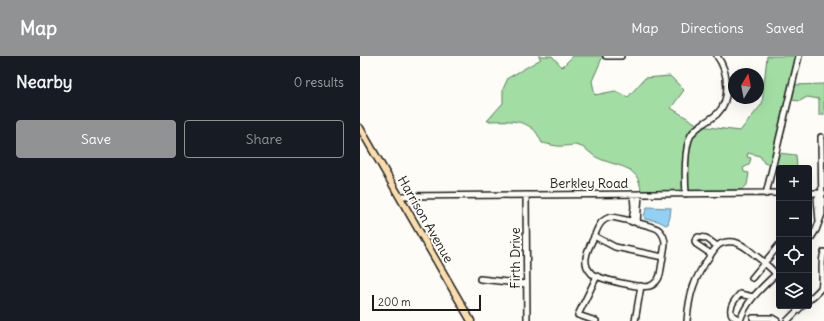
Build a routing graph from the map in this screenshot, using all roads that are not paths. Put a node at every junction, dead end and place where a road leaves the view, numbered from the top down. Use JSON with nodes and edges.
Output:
{"nodes":[{"id":1,"x":606,"y":56,"type":"edge"},
{"id":2,"x":621,"y":56,"type":"edge"},
{"id":3,"x":717,"y":56,"type":"edge"},
{"id":4,"x":799,"y":56,"type":"edge"},
{"id":5,"x":360,"y":129,"type":"edge"},
{"id":6,"x":820,"y":137,"type":"dead end"},
{"id":7,"x":776,"y":193,"type":"edge"},
{"id":8,"x":822,"y":193,"type":"edge"},
{"id":9,"x":633,"y":194,"type":"junction"},
{"id":10,"x":639,"y":194,"type":"junction"},
{"id":11,"x":686,"y":194,"type":"junction"},
{"id":12,"x":766,"y":194,"type":"junction"},
{"id":13,"x":526,"y":195,"type":"junction"},
{"id":14,"x":400,"y":196,"type":"junction"},
{"id":15,"x":634,"y":223,"type":"junction"},
{"id":16,"x":594,"y":236,"type":"junction"},
{"id":17,"x":812,"y":237,"type":"edge"},
{"id":18,"x":717,"y":246,"type":"junction"},
{"id":19,"x":776,"y":249,"type":"edge"},
{"id":20,"x":824,"y":252,"type":"edge"},
{"id":21,"x":711,"y":254,"type":"junction"},
{"id":22,"x":663,"y":256,"type":"junction"},
{"id":23,"x":765,"y":262,"type":"junction"},
{"id":24,"x":776,"y":273,"type":"edge"},
{"id":25,"x":597,"y":276,"type":"junction"},
{"id":26,"x":776,"y":277,"type":"edge"},
{"id":27,"x":752,"y":278,"type":"dead end"},
{"id":28,"x":480,"y":279,"type":"dead end"},
{"id":29,"x":823,"y":279,"type":"edge"},
{"id":30,"x":526,"y":284,"type":"junction"},
{"id":31,"x":641,"y":286,"type":"junction"},
{"id":32,"x":753,"y":297,"type":"junction"},
{"id":33,"x":812,"y":297,"type":"edge"},
{"id":34,"x":799,"y":309,"type":"edge"},
{"id":35,"x":753,"y":318,"type":"dead end"},
{"id":36,"x":740,"y":320,"type":"edge"},
{"id":37,"x":471,"y":321,"type":"edge"},
{"id":38,"x":527,"y":321,"type":"edge"},
{"id":39,"x":596,"y":321,"type":"edge"},
{"id":40,"x":635,"y":321,"type":"edge"},
{"id":41,"x":687,"y":321,"type":"edge"},
{"id":42,"x":777,"y":321,"type":"edge"},
{"id":43,"x":787,"y":321,"type":"edge"}],
"edges":[{"from":1,"to":2,"type":"street"},
{"from":3,"to":11,"type":"street"},
{"from":4,"to":12,"type":"street"},
{"from":5,"to":14,"type":"main road","name":"Harrison Avenue"},
{"from":6,"to":8,"type":"street"},
{"from":7,"to":12,"type":"street","name":"Berkley Road"},
{"from":8,"to":17,"type":"street"},
{"from":9,"to":10,"type":"street","name":"Berkley Road"},
{"from":9,"to":13,"type":"street","name":"Berkley Road"},
{"from":9,"to":15,"type":"street"},
{"from":10,"to":11,"type":"street","name":"Berkley Road"},
{"from":10,"to":15,"type":"street"},
{"from":11,"to":12,"type":"street","name":"Berkley Road"},
{"from":13,"to":14,"type":"street","name":"Berkley Road"},
{"from":13,"to":30,"type":"street","name":"Firth Drive"},
{"from":14,"to":37,"type":"main road","name":"Harrison Avenue"},
{"from":15,"to":16,"type":"street"},
{"from":15,"to":22,"type":"street"},
{"from":16,"to":22,"type":"street"},
{"from":16,"to":25,"type":"street"},
{"from":18,"to":21,"type":"street"},
{"from":18,"to":21,"type":"street"},
{"from":18,"to":23,"type":"street"},
{"from":19,"to":23,"type":"street"},
{"from":20,"to":29,"type":"street"},
{"from":21,"to":41,"type":"street"},
{"from":22,"to":31,"type":"street"},
{"from":23,"to":24,"type":"street"},
{"from":23,"to":27,"type":"street"},
{"from":25,"to":31,"type":"street"},
{"from":25,"to":39,"type":"street"},
{"from":26,"to":32,"type":"street"},
{"from":28,"to":30,"type":"street"},
{"from":29,"to":33,"type":"street"},
{"from":30,"to":38,"type":"street","name":"Firth Drive"},
{"from":31,"to":40,"type":"street"},
{"from":32,"to":36,"type":"street"},
{"from":32,"to":36,"type":"street"},
{"from":34,"to":43,"type":"street"},
{"from":35,"to":42,"type":"street"}]}
